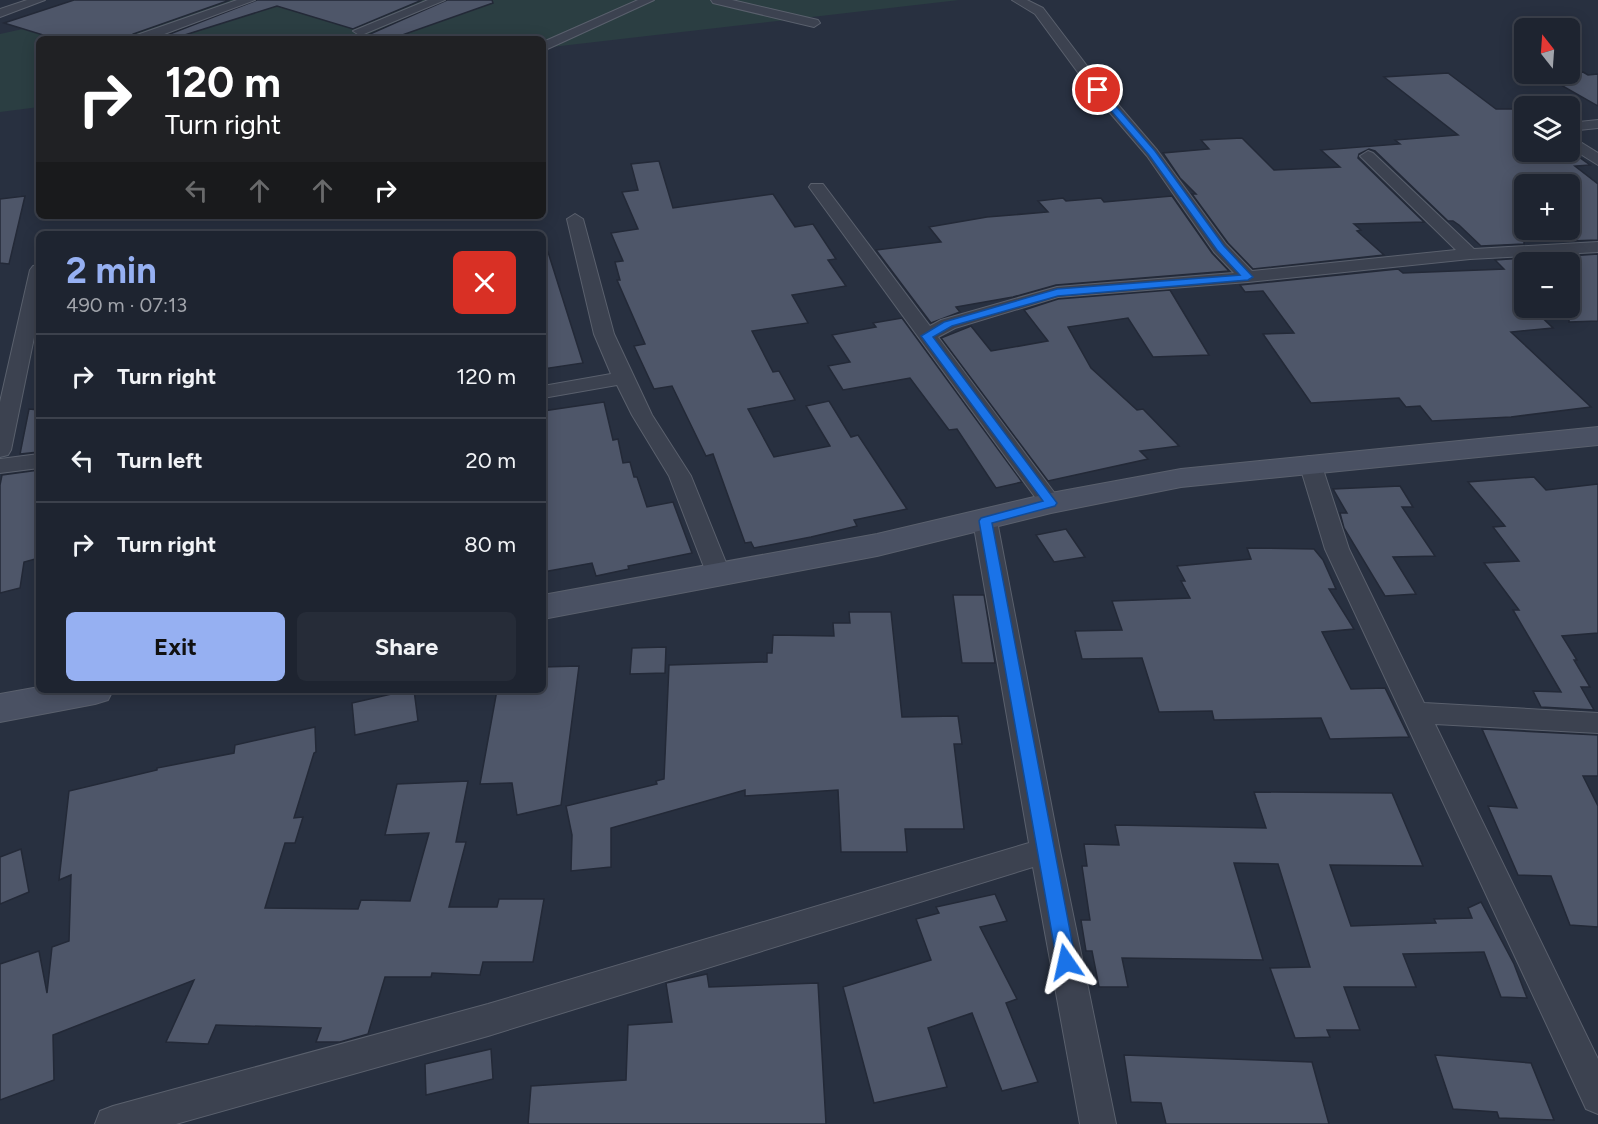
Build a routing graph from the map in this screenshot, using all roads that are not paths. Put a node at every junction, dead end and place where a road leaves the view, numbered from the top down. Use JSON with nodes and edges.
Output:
{"nodes":[{"id":1,"x":39,"y":0,"type":"edge"},
{"id":2,"x":249,"y":0,"type":"edge"},
{"id":3,"x":440,"y":0,"type":"edge"},
{"id":4,"x":648,"y":0,"type":"edge"},
{"id":5,"x":717,"y":0,"type":"edge"},
{"id":6,"x":1018,"y":0,"type":"edge"},
{"id":7,"x":0,"y":13,"type":"edge"},
{"id":8,"x":814,"y":23,"type":"dead end"},
{"id":9,"x":358,"y":31,"type":"dead end"},
{"id":10,"x":147,"y":36,"type":"edge"},
{"id":11,"x":546,"y":45,"type":"edge"},
{"id":12,"x":1598,"y":124,"type":"edge"},
{"id":13,"x":1580,"y":126,"type":"edge"},
{"id":14,"x":1580,"y":148,"type":"edge"},
{"id":15,"x":1368,"y":156,"type":"dead end"},
{"id":16,"x":1598,"y":160,"type":"edge"},
{"id":17,"x":817,"y":187,"type":"dead end"},
{"id":18,"x":575,"y":219,"type":"dead end"},
{"id":19,"x":1598,"y":247,"type":"edge"},
{"id":20,"x":1470,"y":254,"type":"junction"},
{"id":21,"x":1248,"y":277,"type":"junction"},
{"id":22,"x":36,"y":284,"type":"edge"},
{"id":23,"x":927,"y":336,"type":"junction"},
{"id":24,"x":623,"y":378,"type":"junction"},
{"id":25,"x":546,"y":391,"type":"edge"},
{"id":26,"x":1598,"y":436,"type":"edge"},
{"id":27,"x":0,"y":450,"type":"edge"},
{"id":28,"x":36,"y":461,"type":"edge"},
{"id":29,"x":1310,"y":463,"type":"junction"},
{"id":30,"x":0,"y":466,"type":"edge"},
{"id":31,"x":1051,"y":503,"type":"junction"},
{"id":32,"x":985,"y":521,"type":"junction"},
{"id":33,"x":719,"y":575,"type":"junction"},
{"id":34,"x":546,"y":606,"type":"edge"},
{"id":35,"x":79,"y":693,"type":"edge"},
{"id":36,"x":0,"y":708,"type":"edge"},
{"id":37,"x":1414,"y":713,"type":"junction"},
{"id":38,"x":1598,"y":723,"type":"edge"},
{"id":39,"x":1045,"y":851,"type":"junction"},
{"id":40,"x":1587,"y":1050,"type":"edge"},
{"id":41,"x":1598,"y":1097,"type":"edge"},
{"id":42,"x":113,"y":1124,"type":"edge"},
{"id":43,"x":1098,"y":1124,"type":"edge"}],
"edges":[{"from":1,"to":7,"type":"street"},
{"from":2,"to":10,"type":"street"},
{"from":3,"to":9,"type":"street"},
{"from":4,"to":11,"type":"street"},
{"from":5,"to":8,"type":"street"},
{"from":6,"to":21,"type":"street"},
{"from":12,"to":13,"type":"street"},
{"from":14,"to":16,"type":"street"},
{"from":15,"to":20,"type":"street"},
{"from":17,"to":23,"type":"street"},
{"from":18,"to":24,"type":"street"},
{"from":19,"to":20,"type":"street"},
{"from":20,"to":21,"type":"street"},
{"from":21,"to":23,"type":"street"},
{"from":22,"to":27,"type":"street"},
{"from":23,"to":31,"type":"street"},
{"from":24,"to":25,"type":"street"},
{"from":24,"to":33,"type":"street"},
{"from":26,"to":29,"type":"street"},
{"from":28,"to":30,"type":"street"},
{"from":29,"to":31,"type":"street"},
{"from":29,"to":37,"type":"street"},
{"from":31,"to":32,"type":"street"},
{"from":32,"to":33,"type":"street"},
{"from":32,"to":39,"type":"street"},
{"from":33,"to":34,"type":"street"},
{"from":35,"to":36,"type":"street"},
{"from":37,"to":38,"type":"street"},
{"from":37,"to":40,"type":"street"},
{"from":39,"to":42,"type":"street"},
{"from":39,"to":43,"type":"street"},
{"from":40,"to":41,"type":"street"}]}
